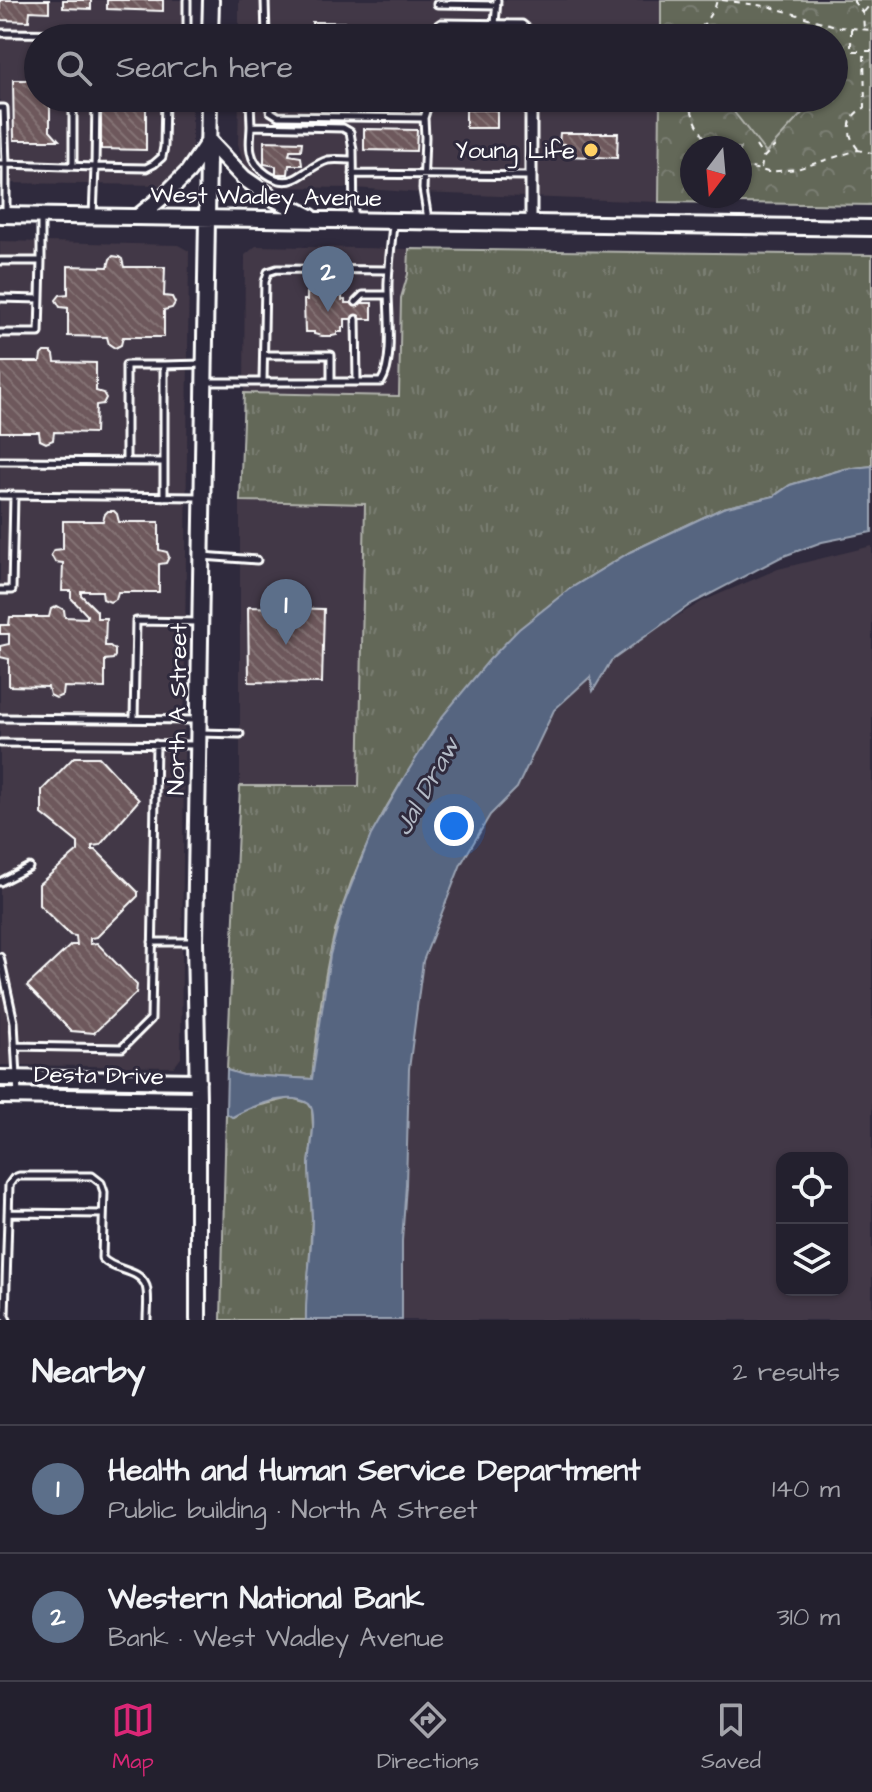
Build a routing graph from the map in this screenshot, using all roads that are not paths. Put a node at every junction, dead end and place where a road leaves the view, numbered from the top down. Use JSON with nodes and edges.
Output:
{"nodes":[{"id":1,"x":187,"y":0,"type":"edge"},
{"id":2,"x":211,"y":0,"type":"edge"},
{"id":3,"x":265,"y":0,"type":"edge"},
{"id":4,"x":497,"y":2,"type":"edge"},
{"id":5,"x":437,"y":4,"type":"dead end"},
{"id":6,"x":187,"y":24,"type":"edge"},
{"id":7,"x":210,"y":24,"type":"edge"},
{"id":8,"x":266,"y":24,"type":"edge"},
{"id":9,"x":440,"y":24,"type":"edge"},
{"id":10,"x":495,"y":24,"type":"junction"},
{"id":11,"x":522,"y":24,"type":"edge"},
{"id":12,"x":0,"y":33,"type":"edge"},
{"id":13,"x":24,"y":33,"type":"edge"},
{"id":14,"x":0,"y":108,"type":"edge"},
{"id":15,"x":73,"y":112,"type":"edge"},
{"id":16,"x":96,"y":112,"type":"edge"},
{"id":17,"x":165,"y":112,"type":"edge"},
{"id":18,"x":209,"y":112,"type":"edge"},
{"id":19,"x":250,"y":112,"type":"edge"},
{"id":20,"x":272,"y":112,"type":"edge"},
{"id":21,"x":426,"y":112,"type":"edge"},
{"id":22,"x":529,"y":112,"type":"edge"},
{"id":23,"x":424,"y":118,"type":"junction"},
{"id":24,"x":251,"y":126,"type":"junction"},
{"id":25,"x":209,"y":141,"type":"junction"},
{"id":26,"x":353,"y":160,"type":"junction"},
{"id":27,"x":3,"y":164,"type":"edge"},
{"id":28,"x":73,"y":165,"type":"junction"},
{"id":29,"x":95,"y":167,"type":"junction"},
{"id":30,"x":353,"y":174,"type":"junction"},
{"id":31,"x":424,"y":174,"type":"junction"},
{"id":32,"x":531,"y":176,"type":"junction"},
{"id":33,"x":3,"y":215,"type":"edge"},
{"id":34,"x":41,"y":215,"type":"junction"},
{"id":35,"x":93,"y":216,"type":"junction"},
{"id":36,"x":139,"y":216,"type":"junction"},
{"id":37,"x":208,"y":217,"type":"junction"},
{"id":38,"x":315,"y":218,"type":"junction"},
{"id":39,"x":354,"y":219,"type":"junction"},
{"id":40,"x":393,"y":220,"type":"junction"},
{"id":41,"x":428,"y":220,"type":"junction"},
{"id":42,"x":531,"y":221,"type":"junction"},
{"id":43,"x":872,"y":228,"type":"edge"},
{"id":44,"x":0,"y":261,"type":"edge"},
{"id":45,"x":41,"y":261,"type":"junction"},
{"id":46,"x":389,"y":270,"type":"junction"},
{"id":47,"x":388,"y":295,"type":"junction"},
{"id":48,"x":0,"y":298,"type":"edge"},
{"id":49,"x":40,"y":299,"type":"junction"},
{"id":50,"x":356,"y":302,"type":"dead end"},
{"id":51,"x":356,"y":319,"type":"dead end"},
{"id":52,"x":0,"y":333,"type":"edge"},
{"id":53,"x":264,"y":355,"type":"junction"},
{"id":54,"x":205,"y":364,"type":"junction"},
{"id":55,"x":164,"y":365,"type":"junction"},
{"id":56,"x":263,"y":381,"type":"junction"},
{"id":57,"x":331,"y":381,"type":"junction"},
{"id":58,"x":357,"y":381,"type":"junction"},
{"id":59,"x":204,"y":382,"type":"junction"},
{"id":60,"x":0,"y":461,"type":"edge"},
{"id":61,"x":126,"y":462,"type":"junction"},
{"id":62,"x":164,"y":462,"type":"junction"},
{"id":63,"x":0,"y":495,"type":"edge"},
{"id":64,"x":14,"y":495,"type":"junction"},
{"id":65,"x":164,"y":497,"type":"junction"},
{"id":66,"x":202,"y":497,"type":"junction"},
{"id":67,"x":201,"y":556,"type":"junction"},
{"id":68,"x":257,"y":560,"type":"dead end"},
{"id":69,"x":0,"y":590,"type":"edge"},
{"id":70,"x":200,"y":622,"type":"junction"},
{"id":71,"x":0,"y":718,"type":"edge"},
{"id":72,"x":134,"y":719,"type":"junction"},
{"id":73,"x":199,"y":733,"type":"junction"},
{"id":74,"x":240,"y":734,"type":"dead end"},
{"id":75,"x":0,"y":743,"type":"edge"},
{"id":76,"x":156,"y":744,"type":"junction"},
{"id":77,"x":29,"y":867,"type":"dead end"},
{"id":78,"x":0,"y":882,"type":"edge"},
{"id":79,"x":152,"y":942,"type":"junction"},
{"id":80,"x":195,"y":942,"type":"junction"},
{"id":81,"x":0,"y":957,"type":"edge"},
{"id":82,"x":15,"y":1046,"type":"junction"},
{"id":83,"x":0,"y":1078,"type":"edge"},
{"id":84,"x":17,"y":1078,"type":"junction"},
{"id":85,"x":198,"y":1081,"type":"junction"},
{"id":86,"x":0,"y":1096,"type":"edge"},
{"id":87,"x":19,"y":1096,"type":"junction"},
{"id":88,"x":198,"y":1099,"type":"junction"},
{"id":89,"x":8,"y":1213,"type":"junction"},
{"id":90,"x":103,"y":1214,"type":"junction"},
{"id":91,"x":7,"y":1320,"type":"edge"},
{"id":92,"x":147,"y":1320,"type":"edge"},
{"id":93,"x":198,"y":1320,"type":"edge"}],
"edges":[{"from":1,"to":6,"type":"lane"},
{"from":2,"to":7,"type":"main road"},
{"from":3,"to":8,"type":"lane"},
{"from":4,"to":5,"type":"lane"},
{"from":4,"to":10,"type":"lane"},
{"from":9,"to":10,"type":"lane"},
{"from":10,"to":11,"type":"lane"},
{"from":12,"to":13,"type":"lane"},
{"from":14,"to":27,"type":"lane"},
{"from":15,"to":28,"type":"lane"},
{"from":16,"to":29,"type":"lane"},
{"from":17,"to":29,"type":"lane"},
{"from":18,"to":25,"type":"main road","name":"North A Street"},
{"from":19,"to":24,"type":"lane"},
{"from":20,"to":23,"type":"lane"},
{"from":21,"to":23,"type":"lane"},
{"from":22,"to":32,"type":"street"},
{"from":23,"to":31,"type":"lane"},
{"from":24,"to":26,"type":"lane"},
{"from":24,"to":26,"type":"lane"},
{"from":25,"to":36,"type":"main road"},
{"from":25,"to":37,"type":"main road","name":"North A Street"},
{"from":25,"to":38,"type":"main road"},
{"from":26,"to":30,"type":"lane"},
{"from":27,"to":28,"type":"lane"},
{"from":27,"to":33,"type":"lane"},
{"from":28,"to":29,"type":"lane"},
{"from":29,"to":35,"type":"lane"},
{"from":30,"to":31,"type":"lane"},
{"from":30,"to":39,"type":"lane"},
{"from":31,"to":32,"type":"lane"},
{"from":31,"to":41,"type":"lane"},
{"from":32,"to":42,"type":"street"},
{"from":33,"to":34,"type":"main road","name":"West Wadley Avenue"},
{"from":34,"to":35,"type":"main road","name":"West Wadley Avenue"},
{"from":34,"to":45,"type":"lane"},
{"from":35,"to":36,"type":"main road","name":"West Wadley Avenue"},
{"from":36,"to":37,"type":"main road","name":"West Wadley Avenue"},
{"from":37,"to":38,"type":"main road","name":"West Wadley Avenue"},
{"from":37,"to":54,"type":"main road","name":"North A Street"},
{"from":38,"to":39,"type":"main road","name":"West Wadley Avenue"},
{"from":39,"to":40,"type":"main road","name":"West Wadley Avenue"},
{"from":40,"to":41,"type":"main road","name":"West Wadley Avenue"},
{"from":40,"to":46,"type":"lane"},
{"from":41,"to":42,"type":"main road","name":"West Wadley Avenue"},
{"from":42,"to":43,"type":"main road","name":"West Wadley Avenue"},
{"from":44,"to":45,"type":"lane"},
{"from":45,"to":49,"type":"lane"},
{"from":46,"to":47,"type":"lane"},
{"from":46,"to":53,"type":"lane"},
{"from":47,"to":50,"type":"lane"},
{"from":47,"to":58,"type":"lane"},
{"from":48,"to":49,"type":"lane"},
{"from":49,"to":52,"type":"lane"},
{"from":51,"to":58,"type":"lane"},
{"from":53,"to":56,"type":"lane"},
{"from":53,"to":57,"type":"lane"},
{"from":54,"to":55,"type":"lane"},
{"from":54,"to":59,"type":"main road","name":"North A Street"},
{"from":55,"to":61,"type":"lane"},
{"from":55,"to":62,"type":"lane"},
{"from":56,"to":57,"type":"lane"},
{"from":56,"to":59,"type":"lane"},
{"from":57,"to":58,"type":"lane"},
{"from":59,"to":66,"type":"main road","name":"North A Street"},
{"from":60,"to":61,"type":"lane"},
{"from":61,"to":62,"type":"lane"},
{"from":62,"to":65,"type":"lane"},
{"from":63,"to":64,"type":"lane"},
{"from":64,"to":65,"type":"lane"},
{"from":64,"to":69,"type":"lane"},
{"from":65,"to":66,"type":"lane"},
{"from":66,"to":67,"type":"main road","name":"North A Street"},
{"from":67,"to":68,"type":"lane"},
{"from":67,"to":70,"type":"main road","name":"North A Street"},
{"from":70,"to":72,"type":"lane"},
{"from":70,"to":73,"type":"main road","name":"North A Street"},
{"from":71,"to":72,"type":"lane"},
{"from":72,"to":73,"type":"lane"},
{"from":73,"to":74,"type":"lane"},
{"from":73,"to":76,"type":"lane"},
{"from":73,"to":80,"type":"main road","name":"North A Street"},
{"from":75,"to":76,"type":"lane"},
{"from":76,"to":79,"type":"lane"},
{"from":77,"to":78,"type":"lane"},
{"from":79,"to":80,"type":"lane"},
{"from":79,"to":82,"type":"lane"},
{"from":80,"to":85,"type":"main road","name":"North A Street"},
{"from":81,"to":82,"type":"lane"},
{"from":82,"to":84,"type":"lane"},
{"from":83,"to":84,"type":"main road","name":"Desta Drive"},
{"from":84,"to":85,"type":"main road","name":"Desta Drive"},
{"from":84,"to":87,"type":"lane"},
{"from":85,"to":88,"type":"main road","name":"North A Street"},
{"from":86,"to":87,"type":"main road","name":"Desta Drive"},
{"from":87,"to":88,"type":"main road","name":"Desta Drive"},
{"from":88,"to":93,"type":"main road","name":"North A Street"},
{"from":89,"to":90,"type":"lane"},
{"from":89,"to":90,"type":"lane"},
{"from":89,"to":91,"type":"lane"},
{"from":90,"to":92,"type":"lane"}]}
